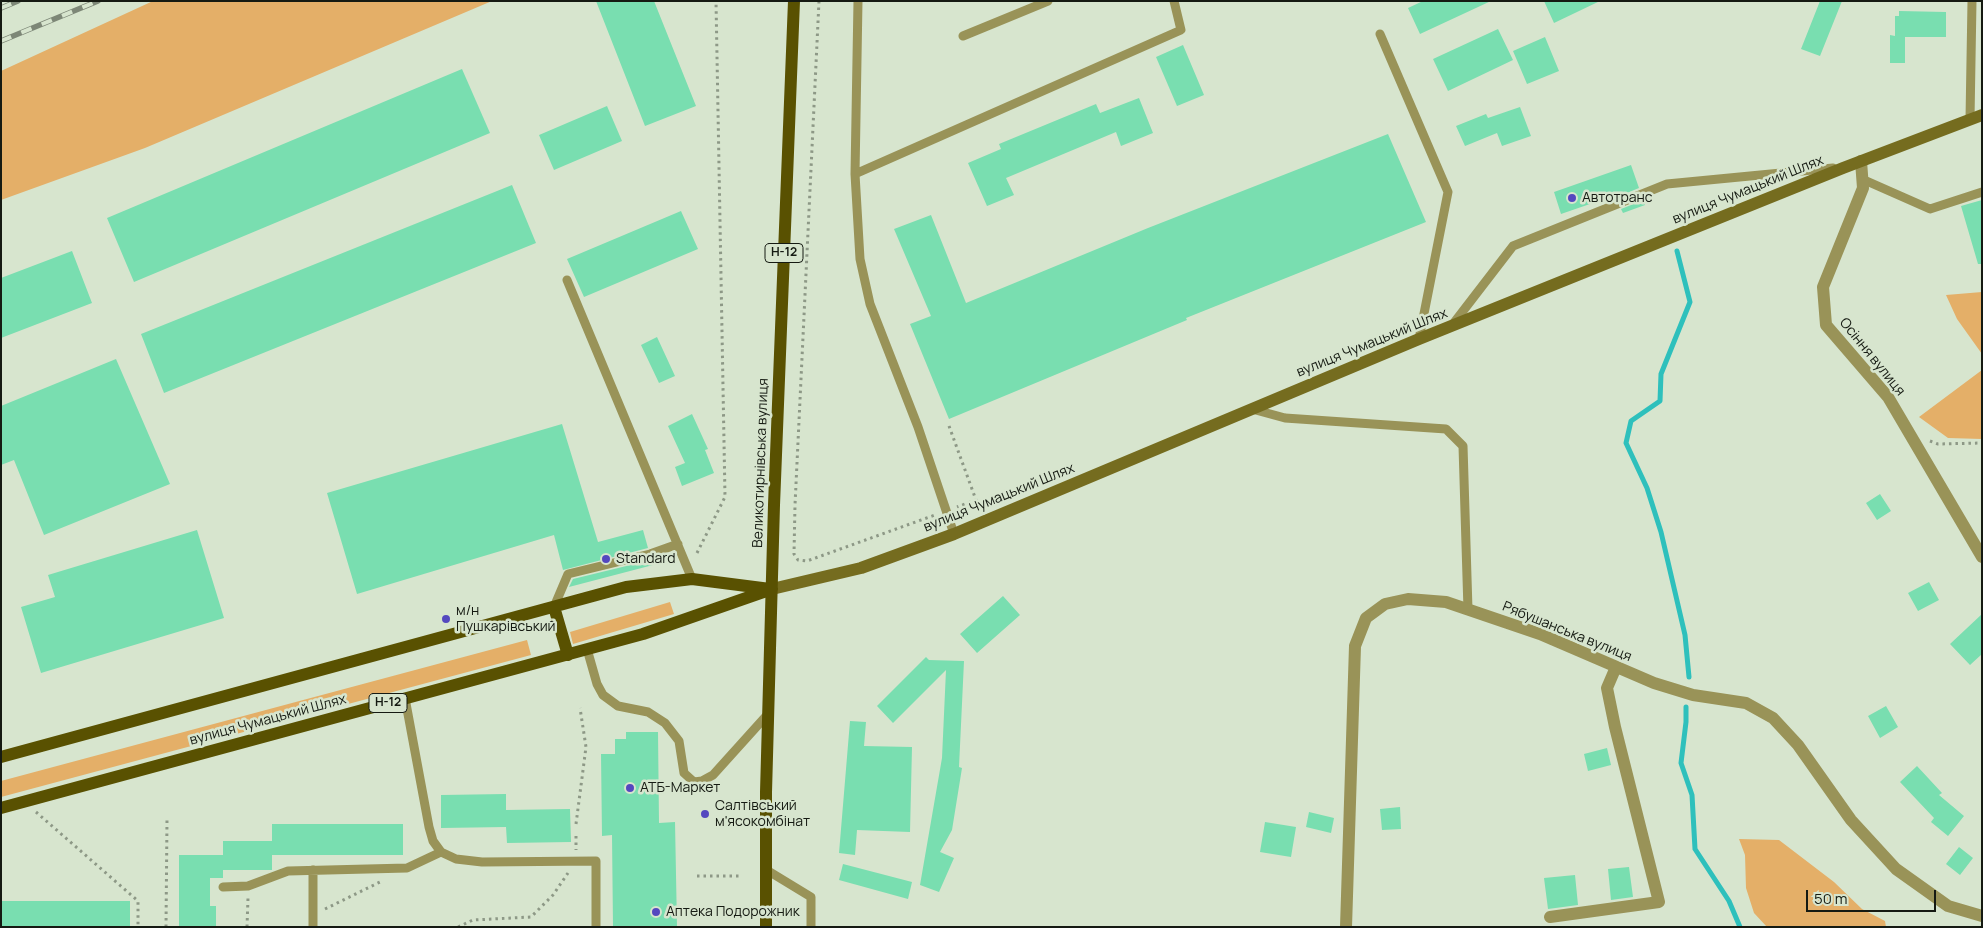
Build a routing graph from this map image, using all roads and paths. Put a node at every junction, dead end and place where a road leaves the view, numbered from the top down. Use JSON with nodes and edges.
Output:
{"nodes":[{"id":1,"x":716,"y":1,"type":"edge"},
{"id":2,"x":794,"y":1,"type":"edge"},
{"id":3,"x":819,"y":1,"type":"edge"},
{"id":4,"x":858,"y":1,"type":"edge"},
{"id":5,"x":1048,"y":1,"type":"edge"},
{"id":6,"x":1174,"y":1,"type":"edge"},
{"id":7,"x":1972,"y":1,"type":"edge"},
{"id":8,"x":1380,"y":34,"type":"dead end"},
{"id":9,"x":963,"y":36,"type":"dead end"},
{"id":10,"x":1976,"y":117,"type":"edge"},
{"id":11,"x":1861,"y":161,"type":"junction"},
{"id":12,"x":1843,"y":168,"type":"junction"},
{"id":13,"x":855,"y":174,"type":"junction"},
{"id":14,"x":1862,"y":179,"type":"junction"},
{"id":15,"x":1982,"y":192,"type":"edge"},
{"id":16,"x":568,"y":280,"type":"dead end"},
{"id":17,"x":1451,"y":326,"type":"junction"},
{"id":18,"x":1419,"y":339,"type":"junction"},
{"id":19,"x":1252,"y":409,"type":"junction"},
{"id":20,"x":949,"y":426,"type":"dead end"},
{"id":21,"x":1911,"y":436,"type":"junction"},
{"id":22,"x":1982,"y":443,"type":"edge"},
{"id":23,"x":946,"y":510,"type":"junction"},
{"id":24,"x":954,"y":534,"type":"junction"},
{"id":25,"x":678,"y":544,"type":"junction"},
{"id":26,"x":696,"y":553,"type":"dead end"},
{"id":27,"x":1982,"y":557,"type":"edge"},
{"id":28,"x":692,"y":579,"type":"junction"},
{"id":29,"x":772,"y":589,"type":"junction"},
{"id":30,"x":554,"y":606,"type":"junction"},
{"id":31,"x":1468,"y":610,"type":"junction"},
{"id":32,"x":587,"y":649,"type":"junction"},
{"id":33,"x":568,"y":655,"type":"junction"},
{"id":34,"x":1616,"y":667,"type":"junction"},
{"id":35,"x":405,"y":698,"type":"junction"},
{"id":36,"x":580,"y":708,"type":"dead end"},
{"id":37,"x":768,"y":714,"type":"junction"},
{"id":38,"x":1,"y":757,"type":"edge"},
{"id":39,"x":25,"y":802,"type":"junction"},
{"id":40,"x":1,"y":808,"type":"edge"},
{"id":41,"x":167,"y":819,"type":"dead end"},
{"id":42,"x":576,"y":824,"type":"dead end"},
{"id":43,"x":441,"y":852,"type":"junction"},
{"id":44,"x":576,"y":861,"type":"junction"},
{"id":45,"x":765,"y":869,"type":"junction"},
{"id":46,"x":314,"y":870,"type":"junction"},
{"id":47,"x":697,"y":876,"type":"dead end"},
{"id":48,"x":740,"y":876,"type":"dead end"},
{"id":49,"x":382,"y":881,"type":"dead end"},
{"id":50,"x":223,"y":887,"type":"dead end"},
{"id":51,"x":314,"y":914,"type":"junction"},
{"id":52,"x":1550,"y":916,"type":"dead end"},
{"id":53,"x":1982,"y":916,"type":"edge"},
{"id":54,"x":138,"y":927,"type":"edge"},
{"id":55,"x":166,"y":927,"type":"edge"},
{"id":56,"x":314,"y":927,"type":"edge"},
{"id":57,"x":458,"y":927,"type":"edge"},
{"id":58,"x":596,"y":927,"type":"edge"},
{"id":59,"x":766,"y":927,"type":"edge"},
{"id":60,"x":811,"y":927,"type":"edge"},
{"id":61,"x":1346,"y":927,"type":"edge"}],
"edges":[{"from":1,"to":26,"type":"path"},
{"from":2,"to":29,"type":"main road","name":"Великотирнівська вулиця","number":"Н-12"},
{"from":3,"to":23,"type":"path"},
{"from":4,"to":13,"type":"lane"},
{"from":5,"to":9,"type":"lane"},
{"from":6,"to":13,"type":"lane"},
{"from":7,"to":10,"type":"lane"},
{"from":8,"to":18,"type":"lane"},
{"from":10,"to":11,"type":"main road","name":"вулиця Чумацький Шлях"},
{"from":11,"to":12,"type":"main road","name":"вулиця Чумацький Шлях"},
{"from":11,"to":14,"type":"street","name":"Осіння вулиця"},
{"from":12,"to":17,"type":"main road","name":"вулиця Чумацький Шлях"},
{"from":12,"to":17,"type":"lane"},
{"from":13,"to":23,"type":"lane"},
{"from":14,"to":15,"type":"lane"},
{"from":14,"to":21,"type":"street","name":"Осіння вулиця"},
{"from":16,"to":25,"type":"lane"},
{"from":17,"to":18,"type":"main road","name":"вулиця Чумацький Шлях"},
{"from":18,"to":19,"type":"main road","name":"вулиця Чумацький Шлях"},
{"from":19,"to":24,"type":"main road","name":"вулиця Чумацький Шлях"},
{"from":19,"to":31,"type":"lane"},
{"from":20,"to":23,"type":"path"},
{"from":21,"to":22,"type":"path"},
{"from":21,"to":27,"type":"street","name":"Осіння вулиця"},
{"from":23,"to":24,"type":"lane"},
{"from":24,"to":29,"type":"main road","name":"вулиця Чумацький Шлях"},
{"from":25,"to":28,"type":"lane"},
{"from":25,"to":30,"type":"lane"},
{"from":28,"to":29,"type":"main road","name":"вулиця Чумацький Шлях"},
{"from":28,"to":30,"type":"main road","name":"вулиця Чумацький Шлях"},
{"from":29,"to":32,"type":"main road","name":"вулиця Чумацький Шлях","number":"Н-12"},
{"from":29,"to":37,"type":"main road","name":"Великотирнівська вулиця"},
{"from":30,"to":33,"type":"main road"},
{"from":30,"to":38,"type":"main road","name":"вулиця Чумацький Шлях"},
{"from":31,"to":34,"type":"street","name":"Рябушанська вулиця"},
{"from":31,"to":61,"type":"street","name":"Рябушанська вулиця"},
{"from":32,"to":33,"type":"main road","name":"вулиця Чумацький Шлях","number":"Н-12"},
{"from":32,"to":37,"type":"lane"},
{"from":33,"to":35,"type":"main road","name":"вулиця Чумацький Шлях","number":"Н-12"},
{"from":34,"to":52,"type":"street"},
{"from":34,"to":53,"type":"street","name":"Рябушанська вулиця"},
{"from":35,"to":39,"type":"main road","name":"вулиця Чумацький Шлях","number":"Н-12"},
{"from":35,"to":43,"type":"lane"},
{"from":36,"to":42,"type":"path"},
{"from":37,"to":45,"type":"main road","name":"Великотирнівська вулиця"},
{"from":39,"to":40,"type":"main road","name":"вулиця Чумацький Шлях","number":"Н-12"},
{"from":39,"to":54,"type":"path"},
{"from":41,"to":55,"type":"path"},
{"from":43,"to":44,"type":"lane"},
{"from":43,"to":46,"type":"lane"},
{"from":44,"to":57,"type":"path"},
{"from":44,"to":58,"type":"lane"},
{"from":45,"to":59,"type":"main road","name":"Великотирнівська вулиця"},
{"from":45,"to":60,"type":"lane"},
{"from":46,"to":50,"type":"lane"},
{"from":46,"to":51,"type":"lane"},
{"from":47,"to":48,"type":"path"},
{"from":49,"to":51,"type":"path"},
{"from":51,"to":56,"type":"lane"}]}
